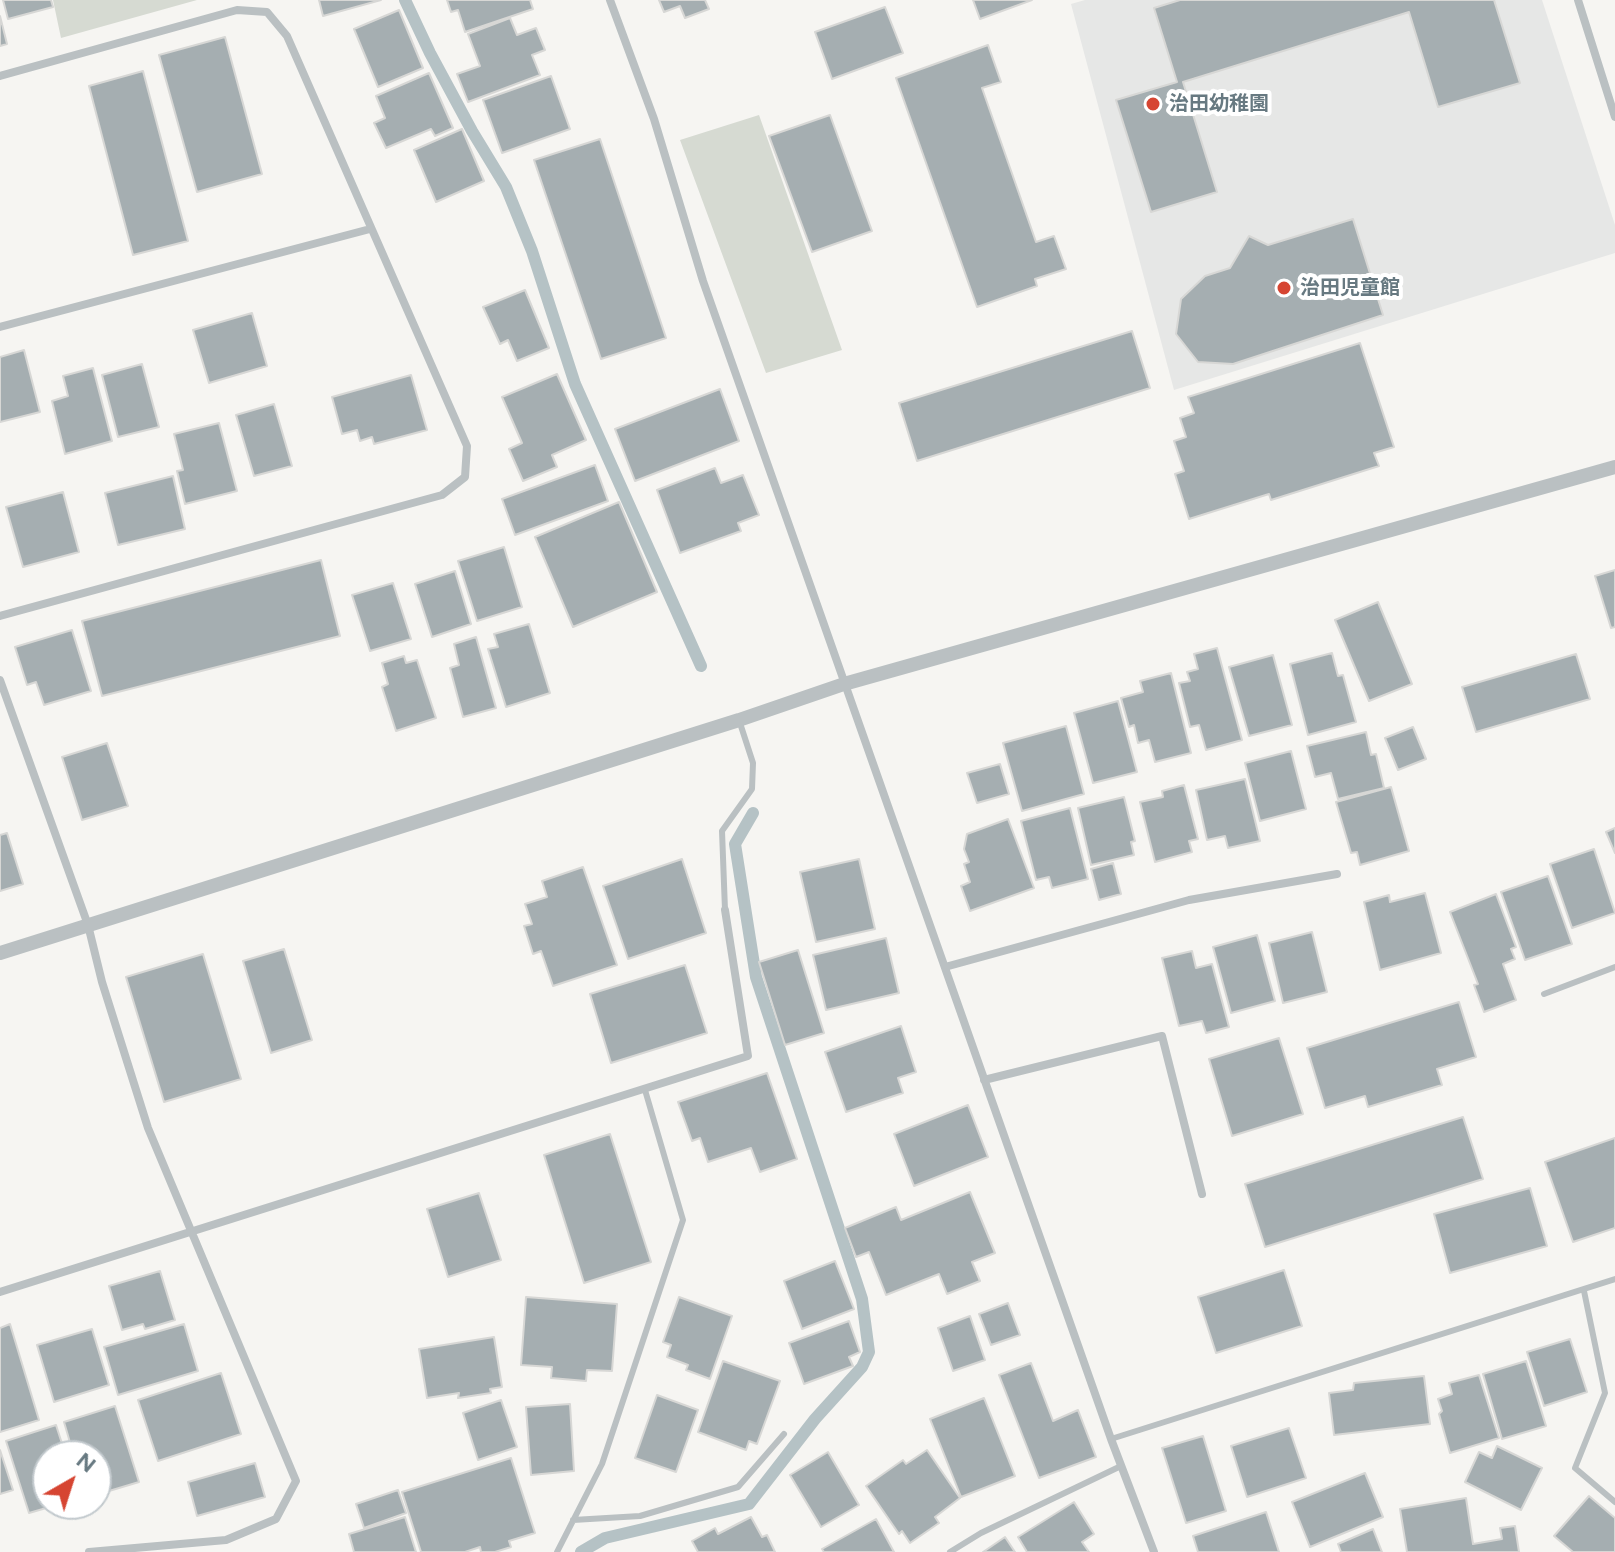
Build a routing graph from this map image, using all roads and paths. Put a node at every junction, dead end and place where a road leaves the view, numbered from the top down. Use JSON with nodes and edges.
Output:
{"nodes":[{"id":1,"x":610,"y":0,"type":"edge"},
{"id":2,"x":1578,"y":0,"type":"edge"},
{"id":3,"x":0,"y":76,"type":"edge"},
{"id":4,"x":1615,"y":117,"type":"edge"},
{"id":5,"x":370,"y":229,"type":"junction"},
{"id":6,"x":0,"y":327,"type":"edge"},
{"id":7,"x":1615,"y":467,"type":"edge"},
{"id":8,"x":0,"y":616,"type":"edge"},
{"id":9,"x":0,"y":680,"type":"edge"},
{"id":10,"x":844,"y":684,"type":"junction"},
{"id":11,"x":739,"y":720,"type":"junction"},
{"id":12,"x":1337,"y":874,"type":"dead end"},
{"id":13,"x":725,"y":910,"type":"joint"},
{"id":14,"x":88,"y":925,"type":"junction"},
{"id":15,"x":0,"y":953,"type":"edge"},
{"id":16,"x":945,"y":967,"type":"junction"},
{"id":17,"x":1615,"y":967,"type":"edge"},
{"id":18,"x":1544,"y":994,"type":"dead end"},
{"id":19,"x":984,"y":1080,"type":"junction"},
{"id":20,"x":645,"y":1090,"type":"junction"},
{"id":21,"x":1202,"y":1194,"type":"dead end"},
{"id":22,"x":192,"y":1233,"type":"junction"},
{"id":23,"x":1615,"y":1279,"type":"edge"},
{"id":24,"x":1584,"y":1291,"type":"junction"},
{"id":25,"x":0,"y":1292,"type":"edge"},
{"id":26,"x":784,"y":1434,"type":"dead end"},
{"id":27,"x":1111,"y":1439,"type":"junction"},
{"id":28,"x":1121,"y":1466,"type":"junction"},
{"id":29,"x":1615,"y":1502,"type":"edge"},
{"id":30,"x":573,"y":1520,"type":"junction"},
{"id":31,"x":89,"y":1552,"type":"edge"},
{"id":32,"x":557,"y":1552,"type":"edge"},
{"id":33,"x":950,"y":1552,"type":"edge"},
{"id":34,"x":1154,"y":1552,"type":"edge"}],
"edges":[{"from":1,"to":10,"type":"street"},
{"from":2,"to":4,"type":"street"},
{"from":3,"to":5,"type":"street"},
{"from":5,"to":6,"type":"street"},
{"from":5,"to":8,"type":"street"},
{"from":7,"to":10,"type":"street"},
{"from":9,"to":14,"type":"street"},
{"from":10,"to":11,"type":"street"},
{"from":10,"to":16,"type":"street"},
{"from":11,"to":13,"type":"lane"},
{"from":11,"to":14,"type":"street"},
{"from":12,"to":16,"type":"street"},
{"from":13,"to":20,"type":"street"},
{"from":14,"to":15,"type":"street"},
{"from":14,"to":22,"type":"street"},
{"from":16,"to":19,"type":"street"},
{"from":17,"to":18,"type":"lane"},
{"from":19,"to":21,"type":"street"},
{"from":19,"to":27,"type":"street"},
{"from":20,"to":22,"type":"street"},
{"from":20,"to":30,"type":"lane"},
{"from":22,"to":25,"type":"street"},
{"from":22,"to":31,"type":"street"},
{"from":23,"to":24,"type":"lane"},
{"from":24,"to":27,"type":"lane"},
{"from":24,"to":29,"type":"lane"},
{"from":26,"to":30,"type":"lane"},
{"from":27,"to":28,"type":"street"},
{"from":28,"to":33,"type":"lane"},
{"from":28,"to":34,"type":"street"},
{"from":30,"to":32,"type":"lane"}]}
